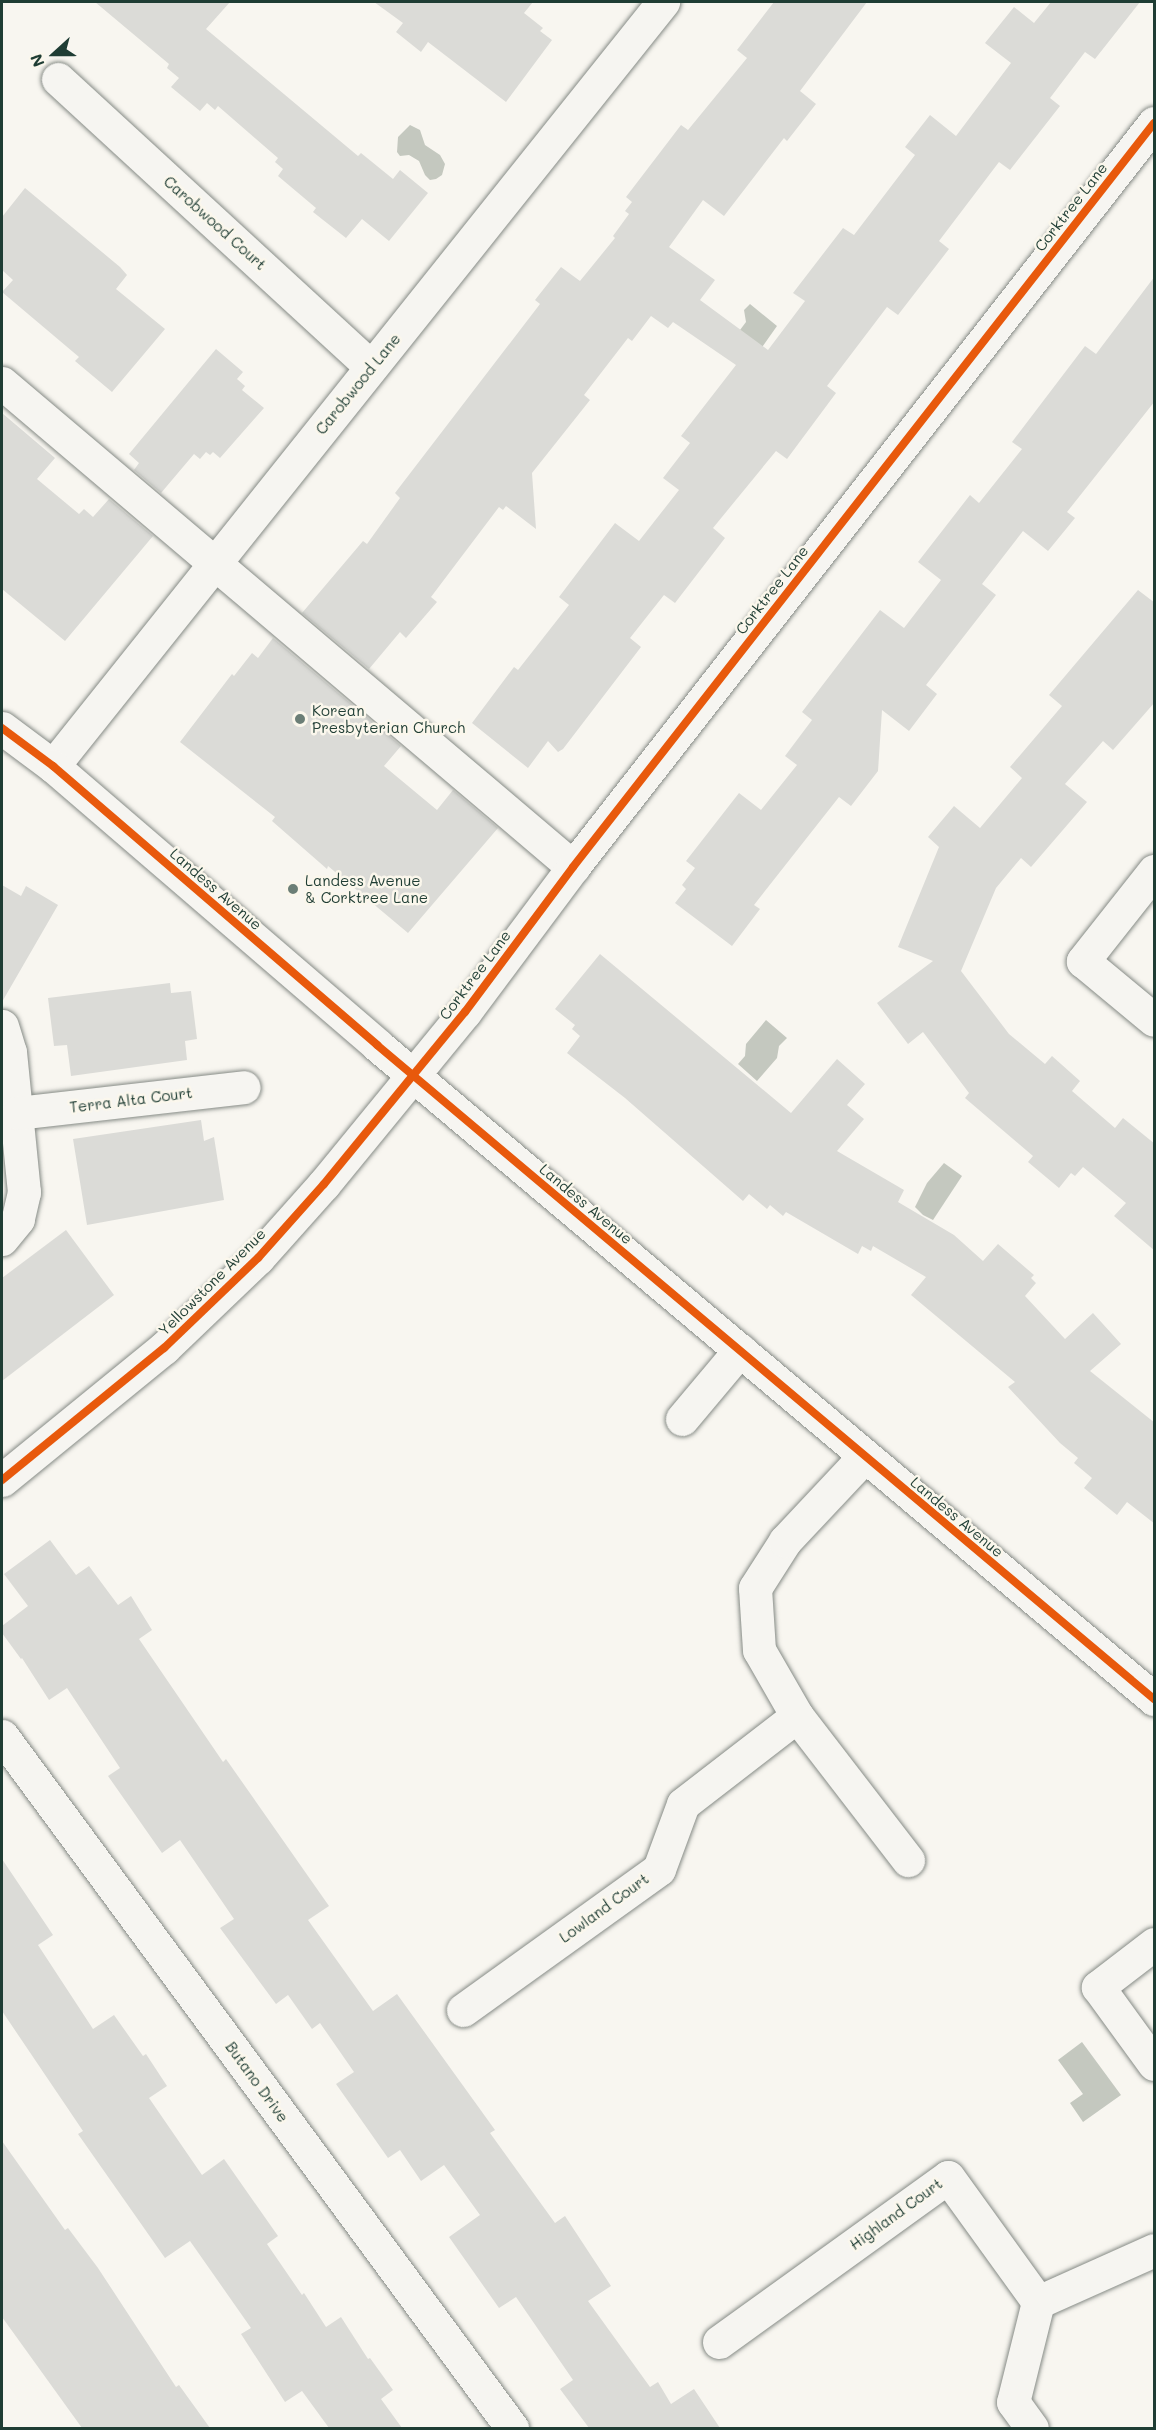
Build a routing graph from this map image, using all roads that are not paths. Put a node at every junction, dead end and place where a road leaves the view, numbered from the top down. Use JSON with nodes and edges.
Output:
{"nodes":[{"id":1,"x":656,"y":4,"type":"edge"},
{"id":2,"x":58,"y":79,"type":"dead end"},
{"id":3,"x":1155,"y":123,"type":"edge"},
{"id":4,"x":371,"y":367,"type":"junction"},
{"id":5,"x":2,"y":383,"type":"edge"},
{"id":6,"x":214,"y":564,"type":"junction"},
{"id":7,"x":2,"y":728,"type":"edge"},
{"id":8,"x":53,"y":766,"type":"junction"},
{"id":9,"x":573,"y":867,"type":"junction"},
{"id":10,"x":1155,"y":871,"type":"edge"},
{"id":11,"x":1155,"y":1020,"type":"edge"},
{"id":12,"x":2,"y":1026,"type":"edge"},
{"id":13,"x":412,"y":1075,"type":"junction"},
{"id":14,"x":244,"y":1086,"type":"dead end"},
{"id":15,"x":17,"y":1113,"type":"junction"},
{"id":16,"x":2,"y":1239,"type":"edge"},
{"id":17,"x":740,"y":1350,"type":"junction"},
{"id":18,"x":682,"y":1419,"type":"dead end"},
{"id":19,"x":864,"y":1457,"type":"junction"},
{"id":20,"x":2,"y":1480,"type":"edge"},
{"id":21,"x":1155,"y":1699,"type":"edge"},
{"id":22,"x":797,"y":1716,"type":"junction"},
{"id":23,"x":2,"y":1736,"type":"edge"},
{"id":24,"x":908,"y":1860,"type":"dead end"},
{"id":25,"x":1155,"y":1944,"type":"edge"},
{"id":26,"x":463,"y":2010,"type":"dead end"},
{"id":27,"x":1155,"y":2064,"type":"edge"},
{"id":28,"x":1155,"y":2250,"type":"edge"},
{"id":29,"x":1038,"y":2302,"type":"junction"},
{"id":30,"x":719,"y":2342,"type":"dead end"},
{"id":31,"x":512,"y":2428,"type":"edge"},
{"id":32,"x":1032,"y":2428,"type":"edge"}],
"edges":[{"from":1,"to":4,"type":"street","name":"Carobwood Lane"},
{"from":2,"to":4,"type":"street","name":"Carobwood Court"},
{"from":3,"to":9,"type":"street","name":"Corktree Lane"},
{"from":4,"to":6,"type":"street","name":"Carobwood Lane"},
{"from":5,"to":6,"type":"street"},
{"from":6,"to":8,"type":"street","name":"Carobwood Lane"},
{"from":6,"to":9,"type":"street"},
{"from":7,"to":8,"type":"street","name":"Landess Avenue"},
{"from":8,"to":13,"type":"street","name":"Landess Avenue"},
{"from":9,"to":13,"type":"street","name":"Corktree Lane"},
{"from":10,"to":11,"type":"street"},
{"from":12,"to":15,"type":"street"},
{"from":13,"to":17,"type":"street","name":"Landess Avenue"},
{"from":13,"to":20,"type":"street","name":"Yellowstone Avenue"},
{"from":14,"to":15,"type":"street","name":"Terra Alta Court"},
{"from":15,"to":16,"type":"street"},
{"from":17,"to":18,"type":"street"},
{"from":17,"to":19,"type":"street","name":"Landess Avenue"},
{"from":19,"to":21,"type":"street","name":"Landess Avenue"},
{"from":19,"to":22,"type":"street"},
{"from":22,"to":24,"type":"street"},
{"from":22,"to":26,"type":"street","name":"Lowland Court"},
{"from":23,"to":31,"type":"street","name":"Butano Drive"},
{"from":25,"to":27,"type":"street"},
{"from":28,"to":29,"type":"street"},
{"from":29,"to":30,"type":"street","name":"Highland Court"},
{"from":29,"to":32,"type":"street"}]}
